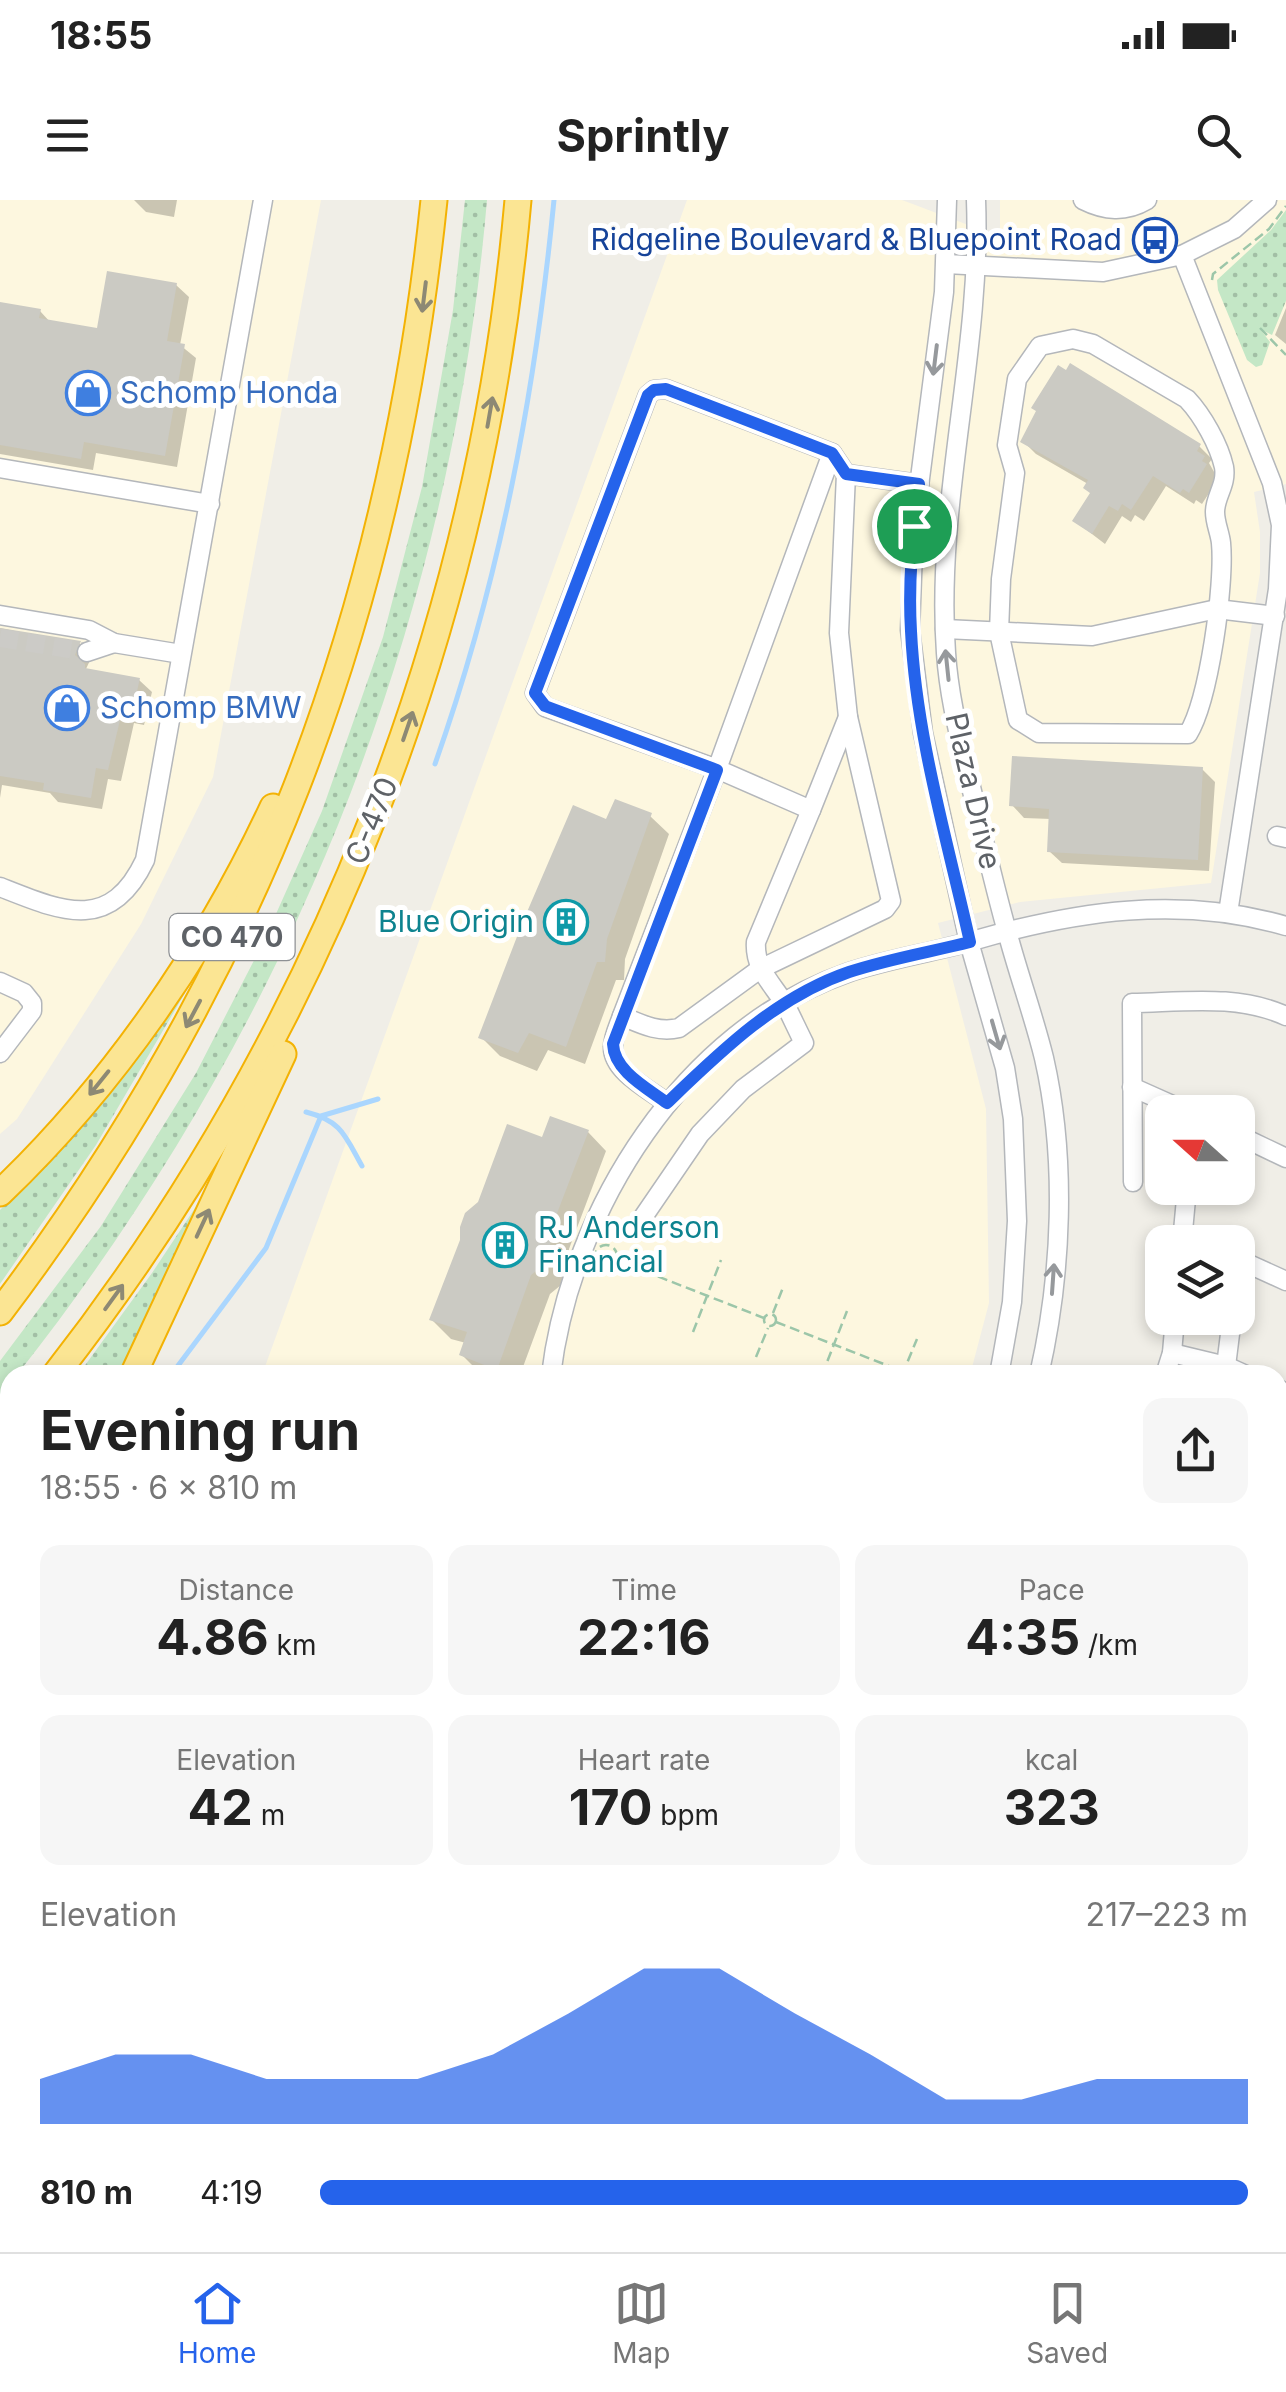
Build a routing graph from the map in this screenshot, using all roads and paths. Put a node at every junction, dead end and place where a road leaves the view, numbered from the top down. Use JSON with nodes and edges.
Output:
{"nodes":[{"id":1,"x":263,"y":200,"type":"edge"},
{"id":2,"x":434,"y":200,"type":"edge"},
{"id":3,"x":518,"y":200,"type":"edge"},
{"id":4,"x":946,"y":200,"type":"edge"},
{"id":5,"x":976,"y":200,"type":"edge"},
{"id":6,"x":1083,"y":200,"type":"edge"},
{"id":7,"x":1147,"y":200,"type":"edge"},
{"id":8,"x":1267,"y":200,"type":"edge"},
{"id":9,"x":1286,"y":206,"type":"edge"},
{"id":10,"x":1182,"y":255,"type":"junction"},
{"id":11,"x":946,"y":264,"type":"junction"},
{"id":12,"x":977,"y":265,"type":"junction"},
{"id":13,"x":1211,"y":283,"type":"dead end"},
{"id":14,"x":1260,"y":328,"type":"dead end"},
{"id":15,"x":1286,"y":354,"type":"edge"},
{"id":16,"x":832,"y":453,"type":"junction"},
{"id":17,"x":0,"y":468,"type":"edge"},
{"id":18,"x":846,"y":474,"type":"junction"},
{"id":19,"x":919,"y":484,"type":"junction"},
{"id":20,"x":1282,"y":502,"type":"edge"},
{"id":21,"x":210,"y":504,"type":"junction"},
{"id":22,"x":370,"y":566,"type":"junction"},
{"id":23,"x":1217,"y":608,"type":"junction"},
{"id":24,"x":0,"y":614,"type":"edge"},
{"id":25,"x":1274,"y":616,"type":"junction"},
{"id":26,"x":945,"y":629,"type":"junction"},
{"id":27,"x":999,"y":632,"type":"junction"},
{"id":28,"x":114,"y":643,"type":"junction"},
{"id":29,"x":87,"y":652,"type":"tunnel mouth"},
{"id":30,"x":182,"y":654,"type":"junction"},
{"id":31,"x":848,"y":716,"type":"junction"},
{"id":32,"x":717,"y":770,"type":"junction"},
{"id":33,"x":811,"y":810,"type":"junction"},
{"id":34,"x":348,"y":882,"type":"junction"},
{"id":35,"x":0,"y":887,"type":"edge"},
{"id":36,"x":1228,"y":913,"type":"junction"},
{"id":37,"x":1286,"y":926,"type":"edge"},
{"id":38,"x":1006,"y":930,"type":"junction"},
{"id":39,"x":970,"y":942,"type":"junction"},
{"id":40,"x":760,"y":969,"type":"junction"},
{"id":41,"x":0,"y":982,"type":"edge"},
{"id":42,"x":784,"y":1003,"type":"junction"},
{"id":43,"x":622,"y":1016,"type":"junction"},
{"id":44,"x":1286,"y":1016,"type":"edge"},
{"id":45,"x":0,"y":1053,"type":"edge"},
{"id":46,"x":1132,"y":1087,"type":"junction"},
{"id":47,"x":1150,"y":1095,"type":"edge"},
{"id":48,"x":667,"y":1103,"type":"junction"},
{"id":49,"x":1255,"y":1144,"type":"edge"},
{"id":50,"x":1286,"y":1158,"type":"edge"},
{"id":51,"x":1133,"y":1182,"type":"dead end"},
{"id":52,"x":0,"y":1193,"type":"edge"},
{"id":53,"x":638,"y":1226,"type":"dead end"},
{"id":54,"x":616,"y":1260,"type":"junction"},
{"id":55,"x":721,"y":1260,"type":"dead end"},
{"id":56,"x":1255,"y":1267,"type":"edge"},
{"id":57,"x":1286,"y":1281,"type":"edge"},
{"id":58,"x":784,"y":1285,"type":"dead end"},
{"id":59,"x":708,"y":1296,"type":"junction"},
{"id":60,"x":847,"y":1311,"type":"dead end"},
{"id":61,"x":0,"y":1312,"type":"edge"},
{"id":62,"x":773,"y":1314,"type":"junction"},
{"id":63,"x":764,"y":1318,"type":"junction"},
{"id":64,"x":776,"y":1322,"type":"junction"},
{"id":65,"x":768,"y":1326,"type":"junction"},
{"id":66,"x":693,"y":1332,"type":"dead end"},
{"id":67,"x":1174,"y":1335,"type":"edge"},
{"id":68,"x":1230,"y":1335,"type":"edge"},
{"id":69,"x":917,"y":1339,"type":"dead end"},
{"id":70,"x":834,"y":1344,"type":"junction"},
{"id":71,"x":1172,"y":1353,"type":"junction"},
{"id":72,"x":756,"y":1357,"type":"dead end"},
{"id":73,"x":62,"y":1365,"type":"edge"},
{"id":74,"x":138,"y":1365,"type":"edge"},
{"id":75,"x":553,"y":1365,"type":"edge"},
{"id":76,"x":826,"y":1365,"type":"edge"},
{"id":77,"x":884,"y":1365,"type":"edge"},
{"id":78,"x":906,"y":1365,"type":"edge"},
{"id":79,"x":1000,"y":1365,"type":"edge"},
{"id":80,"x":1041,"y":1365,"type":"edge"},
{"id":81,"x":1168,"y":1365,"type":"edge"},
{"id":82,"x":1222,"y":1365,"type":"edge"},
{"id":83,"x":1226,"y":1365,"type":"edge"}],
"edges":[{"from":1,"to":21,"type":"street"},
{"from":2,"to":22,"type":"highway","number":"CO 470","one_way":true},
{"from":34,"to":3,"type":"highway","name":"C-470","number":"CO 470","one_way":true},
{"from":4,"to":11,"type":"street","name":"Plaza Drive"},
{"from":5,"to":12,"type":"street","name":"Plaza Drive"},
{"from":6,"to":7,"type":"street"},
{"from":8,"to":10,"type":"street"},
{"from":9,"to":13,"type":"path"},
{"from":10,"to":12,"type":"street"},
{"from":10,"to":20,"type":"street"},
{"from":11,"to":12,"type":"street"},
{"from":11,"to":19,"type":"street","name":"Plaza Drive","one_way":true},
{"from":12,"to":26,"type":"street","name":"Plaza Drive"},
{"from":14,"to":15,"type":"path"},
{"from":16,"to":18,"type":"street"},
{"from":16,"to":32,"type":"street"},
{"from":16,"to":32,"type":"street"},
{"from":17,"to":21,"type":"street"},
{"from":18,"to":19,"type":"street"},
{"from":18,"to":31,"type":"street"},
{"from":19,"to":39,"type":"street","name":"Plaza Drive"},
{"from":20,"to":25,"type":"street"},
{"from":21,"to":30,"type":"street"},
{"from":22,"to":52,"type":"highway","one_way":true},
{"from":22,"to":61,"type":"highway","number":"CO 470","one_way":true},
{"from":23,"to":25,"type":"street"},
{"from":23,"to":27,"type":"street"},
{"from":23,"to":27,"type":"street"},
{"from":23,"to":27,"type":"street"},
{"from":24,"to":28,"type":"street"},
{"from":25,"to":36,"type":"street"},
{"from":26,"to":27,"type":"street"},
{"from":38,"to":26,"type":"street","name":"Plaza Drive","one_way":true},
{"from":28,"to":29,"type":"street"},
{"from":28,"to":30,"type":"street"},
{"from":30,"to":35,"type":"street"},
{"from":31,"to":33,"type":"street"},
{"from":31,"to":40,"type":"street"},
{"from":32,"to":33,"type":"street"},
{"from":32,"to":43,"type":"street"},
{"from":33,"to":40,"type":"street"},
{"from":73,"to":34,"type":"highway","name":"C-470","number":"CO 470","one_way":true},
{"from":74,"to":34,"type":"highway","one_way":true},
{"from":36,"to":37,"type":"street"},
{"from":36,"to":38,"type":"street"},
{"from":38,"to":39,"type":"street"},
{"from":80,"to":38,"type":"street","name":"Plaza Drive","one_way":true},
{"from":39,"to":42,"type":"street"},
{"from":39,"to":79,"type":"street","name":"Plaza Drive","one_way":true},
{"from":40,"to":42,"type":"street"},
{"from":40,"to":43,"type":"street"},
{"from":41,"to":45,"type":"street"},
{"from":42,"to":48,"type":"street"},
{"from":42,"to":53,"type":"street"},
{"from":43,"to":48,"type":"street"},
{"from":44,"to":46,"type":"street"},
{"from":46,"to":47,"type":"street"},
{"from":46,"to":51,"type":"street"},
{"from":48,"to":75,"type":"street"},
{"from":49,"to":50,"type":"street"},
{"from":54,"to":54,"type":"path"},
{"from":54,"to":59,"type":"path"},
{"from":55,"to":59,"type":"path"},
{"from":56,"to":57,"type":"street"},
{"from":58,"to":62,"type":"path"},
{"from":59,"to":63,"type":"path"},
{"from":59,"to":66,"type":"path"},
{"from":60,"to":70,"type":"path"},
{"from":62,"to":63,"type":"path"},
{"from":62,"to":64,"type":"path"},
{"from":63,"to":65,"type":"path"},
{"from":64,"to":65,"type":"path"},
{"from":64,"to":70,"type":"path"},
{"from":65,"to":72,"type":"path"},
{"from":67,"to":71,"type":"street"},
{"from":68,"to":83,"type":"street"},
{"from":69,"to":78,"type":"path"},
{"from":70,"to":76,"type":"path"},
{"from":70,"to":77,"type":"path"},
{"from":71,"to":81,"type":"street"},
{"from":71,"to":82,"type":"street"}]}
